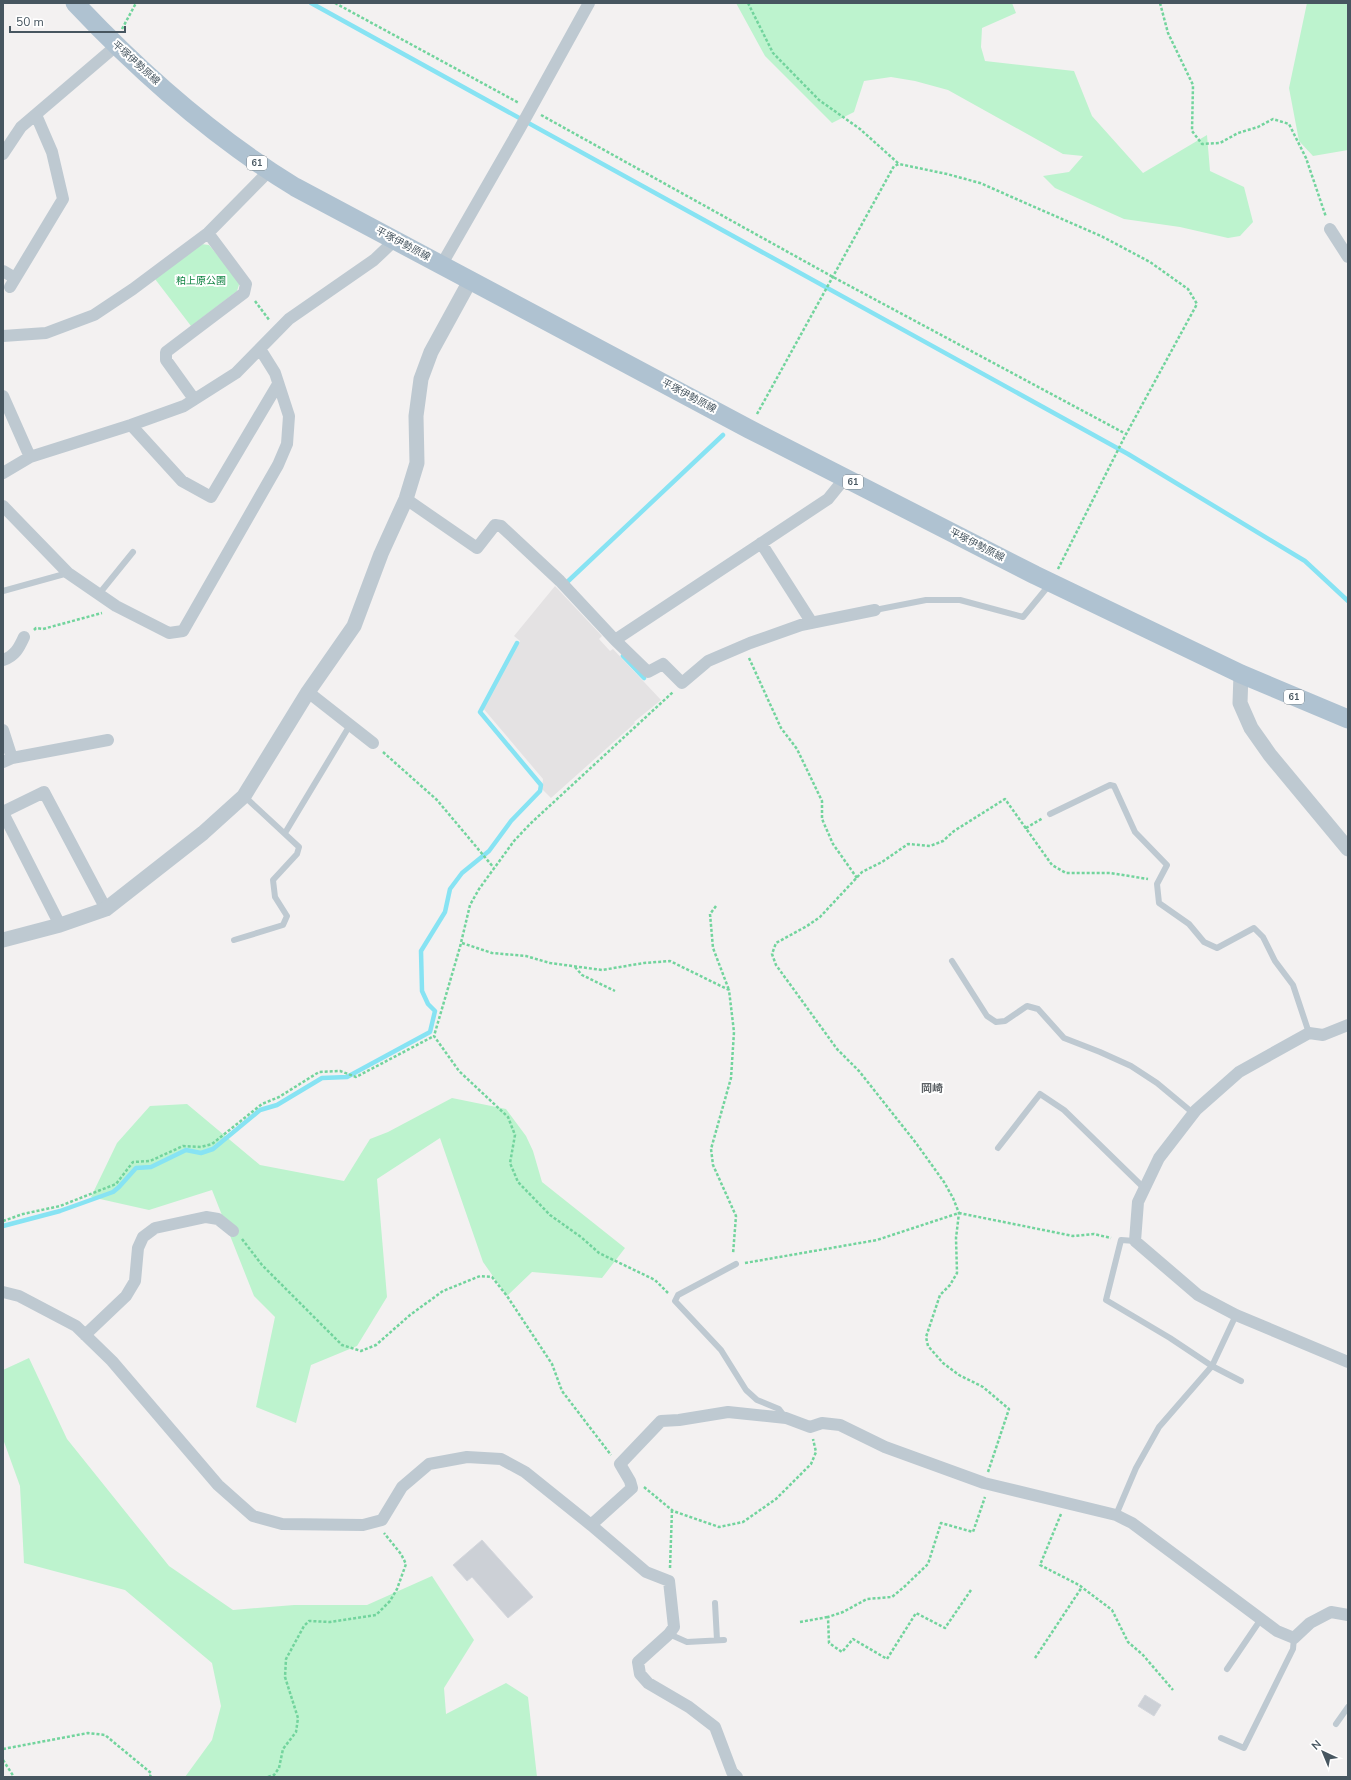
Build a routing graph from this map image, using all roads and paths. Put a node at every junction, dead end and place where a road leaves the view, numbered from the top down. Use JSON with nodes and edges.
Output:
{"nodes":[{"id":1,"x":75,"y":3,"type":"edge"},
{"id":2,"x":136,"y":3,"type":"edge"},
{"id":3,"x":335,"y":3,"type":"edge"},
{"id":4,"x":589,"y":3,"type":"edge"},
{"id":5,"x":748,"y":3,"type":"edge"},
{"id":6,"x":1160,"y":3,"type":"edge"},
{"id":7,"x":116,"y":46,"type":"junction"},
{"id":8,"x":530,"y":109,"type":"junction"},
{"id":9,"x":36,"y":115,"type":"junction"},
{"id":10,"x":3,"y":154,"type":"edge"},
{"id":11,"x":899,"y":164,"type":"junction"},
{"id":12,"x":269,"y":171,"type":"junction"},
{"id":13,"x":1330,"y":229,"type":"joint"},
{"id":14,"x":208,"y":233,"type":"junction"},
{"id":15,"x":395,"y":240,"type":"junction"},
{"id":16,"x":1348,"y":257,"type":"edge"},
{"id":17,"x":442,"y":264,"type":"junction"},
{"id":18,"x":3,"y":271,"type":"edge"},
{"id":19,"x":833,"y":277,"type":"junction"},
{"id":20,"x":471,"y":280,"type":"junction"},
{"id":21,"x":246,"y":289,"type":"junction"},
{"id":22,"x":278,"y":331,"type":"junction"},
{"id":23,"x":3,"y":336,"type":"edge"},
{"id":24,"x":260,"y":349,"type":"junction"},
{"id":25,"x":278,"y":384,"type":"junction"},
{"id":26,"x":3,"y":396,"type":"edge"},
{"id":27,"x":194,"y":399,"type":"junction"},
{"id":28,"x":131,"y":425,"type":"junction"},
{"id":29,"x":749,"y":428,"type":"junction"},
{"id":30,"x":1126,"y":434,"type":"junction"},
{"id":31,"x":30,"y":457,"type":"junction"},
{"id":32,"x":3,"y":473,"type":"edge"},
{"id":33,"x":845,"y":478,"type":"junction"},
{"id":34,"x":406,"y":499,"type":"junction"},
{"id":35,"x":3,"y":506,"type":"edge"},
{"id":36,"x":761,"y":543,"type":"junction"},
{"id":37,"x":133,"y":552,"type":"dead end"},
{"id":38,"x":68,"y":573,"type":"junction"},
{"id":39,"x":1051,"y":582,"type":"junction"},
{"id":40,"x":3,"y":591,"type":"edge"},
{"id":41,"x":99,"y":594,"type":"junction"},
{"id":42,"x":116,"y":606,"type":"junction"},
{"id":43,"x":875,"y":610,"type":"joint"},
{"id":44,"x":812,"y":623,"type":"junction"},
{"id":45,"x":24,"y":637,"type":"joint"},
{"id":46,"x":615,"y":640,"type":"junction"},
{"id":47,"x":743,"y":646,"type":"junction"},
{"id":48,"x":3,"y":660,"type":"edge"},
{"id":49,"x":1241,"y":674,"type":"junction"},
{"id":50,"x":682,"y":683,"type":"junction"},
{"id":51,"x":308,"y":692,"type":"junction"},
{"id":52,"x":1348,"y":719,"type":"edge"},
{"id":53,"x":350,"y":725,"type":"junction"},
{"id":54,"x":3,"y":730,"type":"edge"},
{"id":55,"x":108,"y":740,"type":"dead end"},
{"id":56,"x":373,"y":743,"type":"joint"},
{"id":57,"x":7,"y":760,"type":"edge"},
{"id":58,"x":244,"y":796,"type":"junction"},
{"id":59,"x":3,"y":813,"type":"edge"},
{"id":60,"x":1050,"y":814,"type":"joint"},
{"id":61,"x":1026,"y":828,"type":"junction"},
{"id":62,"x":285,"y":834,"type":"junction"},
{"id":63,"x":1348,"y":849,"type":"edge"},
{"id":64,"x":494,"y":868,"type":"junction"},
{"id":65,"x":857,"y":878,"type":"junction"},
{"id":66,"x":1157,"y":884,"type":"junction"},
{"id":67,"x":716,"y":906,"type":"dead end"},
{"id":68,"x":106,"y":909,"type":"junction"},
{"id":69,"x":60,"y":925,"type":"junction"},
{"id":70,"x":3,"y":940,"type":"edge"},
{"id":71,"x":234,"y":940,"type":"dead end"},
{"id":72,"x":462,"y":943,"type":"junction"},
{"id":73,"x":952,"y":961,"type":"dead end"},
{"id":74,"x":575,"y":966,"type":"junction"},
{"id":75,"x":729,"y":990,"type":"junction"},
{"id":76,"x":615,"y":991,"type":"dead end"},
{"id":77,"x":1348,"y":1025,"type":"edge"},
{"id":78,"x":1309,"y":1033,"type":"junction"},
{"id":79,"x":434,"y":1036,"type":"junction"},
{"id":80,"x":1193,"y":1113,"type":"junction"},
{"id":81,"x":998,"y":1148,"type":"dead end"},
{"id":82,"x":1144,"y":1188,"type":"junction"},
{"id":83,"x":959,"y":1213,"type":"junction"},
{"id":84,"x":3,"y":1221,"type":"edge"},
{"id":85,"x":234,"y":1231,"type":"joint"},
{"id":86,"x":1121,"y":1240,"type":"junction"},
{"id":87,"x":1135,"y":1241,"type":"junction"},
{"id":88,"x":736,"y":1264,"type":"junction"},
{"id":89,"x":3,"y":1292,"type":"edge"},
{"id":90,"x":675,"y":1300,"type":"junction"},
{"id":91,"x":1236,"y":1315,"type":"junction"},
{"id":92,"x":85,"y":1335,"type":"junction"},
{"id":93,"x":1348,"y":1362,"type":"edge"},
{"id":94,"x":1212,"y":1366,"type":"junction"},
{"id":95,"x":1241,"y":1381,"type":"dead end"},
{"id":96,"x":786,"y":1418,"type":"junction"},
{"id":97,"x":810,"y":1427,"type":"junction"},
{"id":98,"x":620,"y":1464,"type":"junction"},
{"id":99,"x":630,"y":1482,"type":"junction"},
{"id":100,"x":987,"y":1484,"type":"junction"},
{"id":101,"x":1065,"y":1504,"type":"junction"},
{"id":102,"x":672,"y":1510,"type":"junction"},
{"id":103,"x":1116,"y":1515,"type":"junction"},
{"id":104,"x":375,"y":1522,"type":"junction"},
{"id":105,"x":591,"y":1525,"type":"junction"},
{"id":106,"x":670,"y":1581,"type":"junction"},
{"id":107,"x":1082,"y":1587,"type":"junction"},
{"id":108,"x":971,"y":1590,"type":"dead end"},
{"id":109,"x":715,"y":1603,"type":"dead end"},
{"id":110,"x":1348,"y":1615,"type":"edge"},
{"id":111,"x":828,"y":1617,"type":"junction"},
{"id":112,"x":1261,"y":1619,"type":"junction"},
{"id":113,"x":800,"y":1622,"type":"dead end"},
{"id":114,"x":669,"y":1634,"type":"junction"},
{"id":115,"x":1294,"y":1638,"type":"junction"},
{"id":116,"x":717,"y":1640,"type":"junction"},
{"id":117,"x":724,"y":1640,"type":"dead end"},
{"id":118,"x":1035,"y":1658,"type":"dead end"},
{"id":119,"x":1227,"y":1669,"type":"dead end"},
{"id":120,"x":1173,"y":1690,"type":"dead end"},
{"id":121,"x":1348,"y":1707,"type":"edge"},
{"id":122,"x":1336,"y":1724,"type":"dead end"},
{"id":123,"x":1221,"y":1738,"type":"dead end"},
{"id":124,"x":3,"y":1749,"type":"edge"},
{"id":125,"x":3,"y":1760,"type":"edge"},
{"id":126,"x":14,"y":1777,"type":"edge"},
{"id":127,"x":150,"y":1777,"type":"edge"},
{"id":128,"x":268,"y":1777,"type":"edge"},
{"id":129,"x":736,"y":1777,"type":"edge"}],
"edges":[{"from":1,"to":7,"type":"main road","name":"平塚伊勢原線","number":"61"},
{"from":2,"to":7,"type":"path"},
{"from":3,"to":8,"type":"path"},
{"from":4,"to":8,"type":"street"},
{"from":5,"to":11,"type":"path"},
{"from":6,"to":13,"type":"path"},
{"from":7,"to":9,"type":"street"},
{"from":7,"to":12,"type":"main road","name":"平塚伊勢原線","number":"61"},
{"from":8,"to":17,"type":"street"},
{"from":8,"to":19,"type":"path"},
{"from":9,"to":10,"type":"street"},
{"from":9,"to":18,"type":"street"},
{"from":11,"to":19,"type":"path"},
{"from":11,"to":30,"type":"path"},
{"from":12,"to":14,"type":"street"},
{"from":12,"to":15,"type":"main road","name":"平塚伊勢原線","number":"61"},
{"from":13,"to":16,"type":"street"},
{"from":14,"to":21,"type":"street"},
{"from":14,"to":23,"type":"street"},
{"from":15,"to":17,"type":"main road","name":"平塚伊勢原線","number":"61"},
{"from":15,"to":22,"type":"street"},
{"from":17,"to":20,"type":"main road","name":"平塚伊勢原線","number":"61"},
{"from":19,"to":29,"type":"path"},
{"from":19,"to":30,"type":"path"},
{"from":20,"to":29,"type":"main road","name":"平塚伊勢原線","number":"61"},
{"from":20,"to":34,"type":"street"},
{"from":21,"to":22,"type":"path"},
{"from":21,"to":27,"type":"street"},
{"from":22,"to":24,"type":"street"},
{"from":24,"to":25,"type":"street"},
{"from":24,"to":27,"type":"street"},
{"from":25,"to":28,"type":"street"},
{"from":25,"to":42,"type":"street"},
{"from":26,"to":31,"type":"street"},
{"from":27,"to":28,"type":"street"},
{"from":28,"to":31,"type":"street"},
{"from":29,"to":33,"type":"main road","name":"平塚伊勢原線","number":"61"},
{"from":30,"to":39,"type":"path"},
{"from":31,"to":32,"type":"street"},
{"from":33,"to":36,"type":"street"},
{"from":33,"to":39,"type":"main road","name":"平塚伊勢原線","number":"61"},
{"from":34,"to":46,"type":"street"},
{"from":34,"to":51,"type":"street"},
{"from":35,"to":38,"type":"street"},
{"from":36,"to":44,"type":"street"},
{"from":36,"to":46,"type":"street"},
{"from":37,"to":41,"type":"lane"},
{"from":38,"to":40,"type":"lane"},
{"from":38,"to":41,"type":"street"},
{"from":39,"to":43,"type":"lane"},
{"from":39,"to":49,"type":"main road","name":"平塚伊勢原線","number":"61"},
{"from":41,"to":42,"type":"street"},
{"from":42,"to":45,"type":"path"},
{"from":43,"to":44,"type":"street"},
{"from":44,"to":47,"type":"street"},
{"from":45,"to":48,"type":"street"},
{"from":46,"to":50,"type":"street"},
{"from":47,"to":50,"type":"street"},
{"from":47,"to":65,"type":"path"},
{"from":49,"to":52,"type":"main road","name":"平塚伊勢原線","number":"61"},
{"from":49,"to":63,"type":"street"},
{"from":50,"to":64,"type":"path"},
{"from":51,"to":53,"type":"street"},
{"from":51,"to":58,"type":"street"},
{"from":53,"to":56,"type":"street"},
{"from":53,"to":62,"type":"lane"},
{"from":54,"to":57,"type":"street"},
{"from":55,"to":57,"type":"street"},
{"from":56,"to":64,"type":"path"},
{"from":58,"to":62,"type":"lane"},
{"from":58,"to":68,"type":"street"},
{"from":59,"to":68,"type":"street"},
{"from":59,"to":69,"type":"street"},
{"from":60,"to":61,"type":"path"},
{"from":60,"to":66,"type":"lane"},
{"from":61,"to":65,"type":"path"},
{"from":61,"to":66,"type":"path"},
{"from":62,"to":71,"type":"lane"},
{"from":64,"to":72,"type":"path"},
{"from":65,"to":83,"type":"path"},
{"from":66,"to":78,"type":"lane"},
{"from":67,"to":75,"type":"path"},
{"from":68,"to":69,"type":"street"},
{"from":69,"to":70,"type":"street"},
{"from":72,"to":74,"type":"path"},
{"from":72,"to":79,"type":"path"},
{"from":73,"to":80,"type":"lane"},
{"from":74,"to":75,"type":"path"},
{"from":74,"to":76,"type":"path"},
{"from":75,"to":88,"type":"path"},
{"from":77,"to":78,"type":"street"},
{"from":78,"to":80,"type":"street"},
{"from":79,"to":84,"type":"path"},
{"from":79,"to":90,"type":"path"},
{"from":80,"to":82,"type":"street"},
{"from":81,"to":82,"type":"lane"},
{"from":82,"to":87,"type":"street"},
{"from":83,"to":86,"type":"path"},
{"from":83,"to":88,"type":"path"},
{"from":83,"to":100,"type":"path"},
{"from":85,"to":92,"type":"street"},
{"from":85,"to":98,"type":"path"},
{"from":86,"to":87,"type":"lane"},
{"from":86,"to":94,"type":"lane"},
{"from":87,"to":91,"type":"street"},
{"from":88,"to":90,"type":"lane"},
{"from":89,"to":92,"type":"street"},
{"from":90,"to":96,"type":"lane"},
{"from":91,"to":93,"type":"street"},
{"from":91,"to":94,"type":"lane"},
{"from":92,"to":104,"type":"street"},
{"from":94,"to":95,"type":"lane"},
{"from":94,"to":103,"type":"lane"},
{"from":96,"to":97,"type":"street"},
{"from":96,"to":98,"type":"street"},
{"from":97,"to":100,"type":"street"},
{"from":97,"to":102,"type":"path"},
{"from":98,"to":99,"type":"street"},
{"from":99,"to":102,"type":"path"},
{"from":99,"to":105,"type":"street"},
{"from":100,"to":101,"type":"street"},
{"from":100,"to":111,"type":"path"},
{"from":101,"to":103,"type":"street"},
{"from":101,"to":107,"type":"path"},
{"from":102,"to":106,"type":"path"},
{"from":103,"to":112,"type":"street"},
{"from":104,"to":105,"type":"street"},
{"from":104,"to":128,"type":"path"},
{"from":105,"to":106,"type":"street"},
{"from":106,"to":114,"type":"street"},
{"from":107,"to":118,"type":"path"},
{"from":107,"to":120,"type":"path"},
{"from":108,"to":111,"type":"path"},
{"from":109,"to":116,"type":"lane"},
{"from":110,"to":115,"type":"street"},
{"from":111,"to":113,"type":"path"},
{"from":112,"to":115,"type":"street"},
{"from":112,"to":119,"type":"lane"},
{"from":114,"to":116,"type":"lane"},
{"from":114,"to":129,"type":"street"},
{"from":115,"to":123,"type":"lane"},
{"from":116,"to":117,"type":"lane"},
{"from":121,"to":122,"type":"lane"},
{"from":124,"to":127,"type":"path"},
{"from":125,"to":126,"type":"path"}]}
